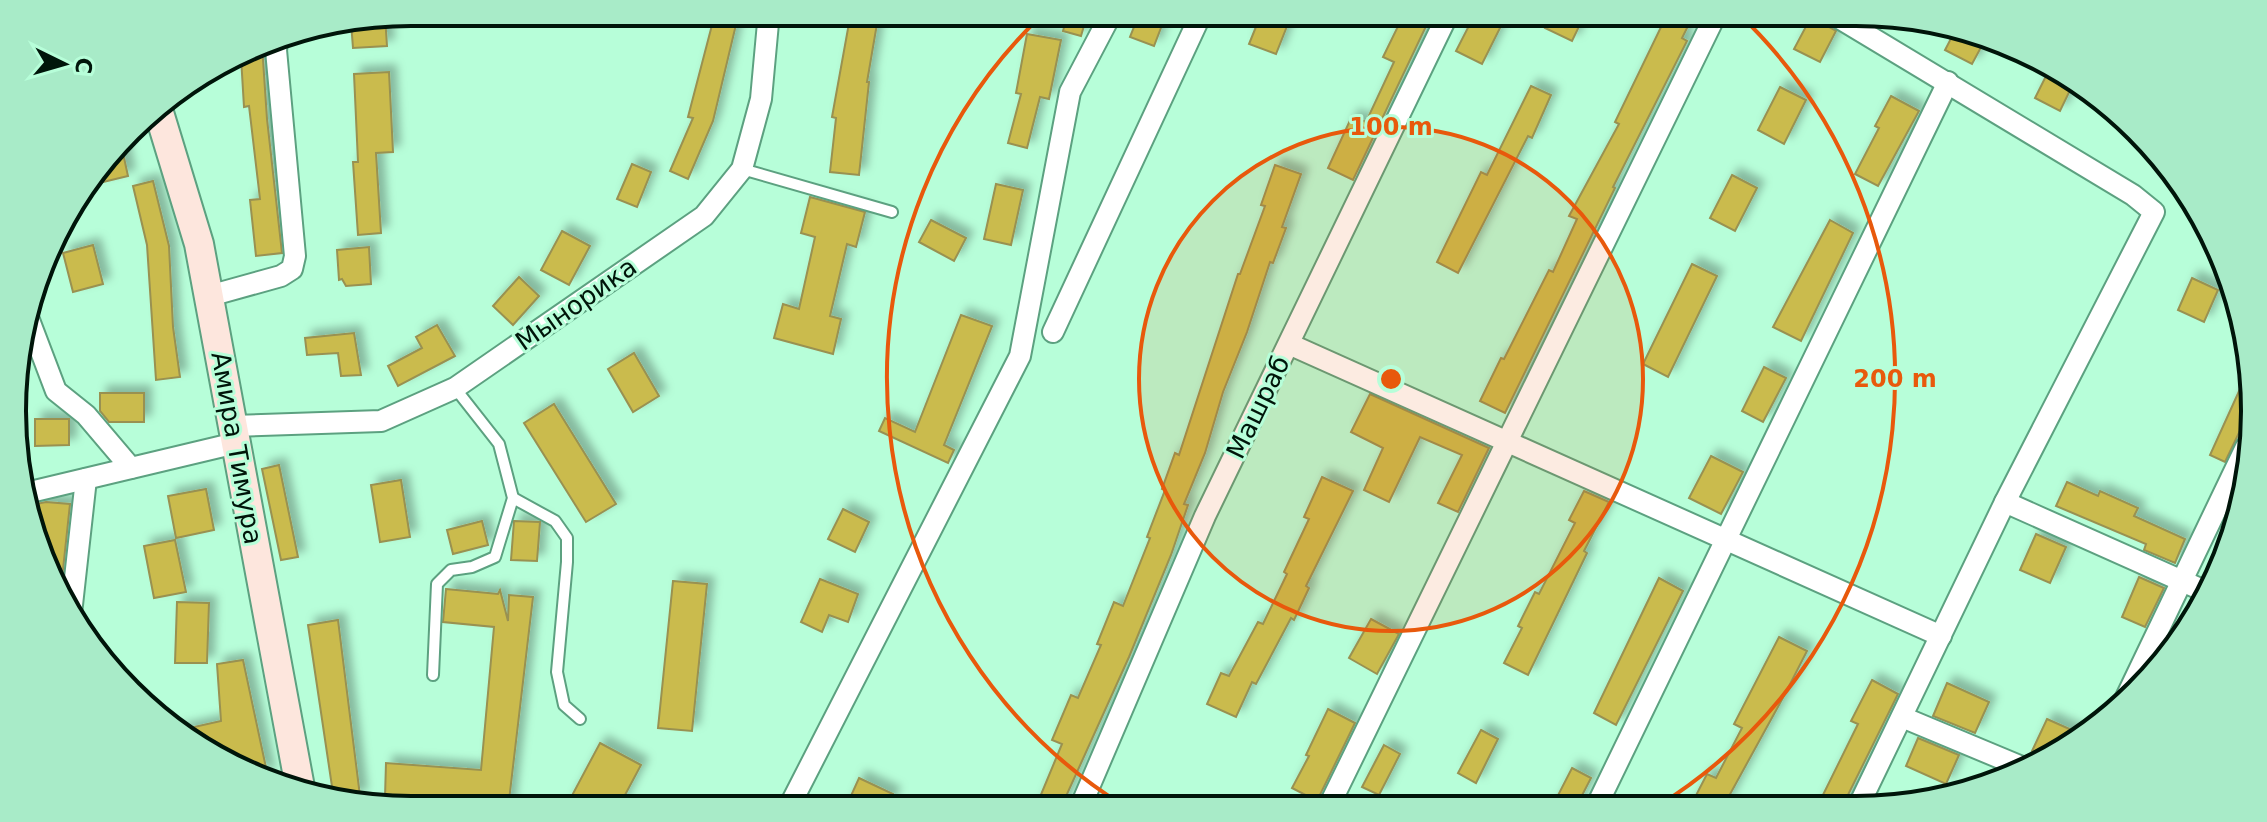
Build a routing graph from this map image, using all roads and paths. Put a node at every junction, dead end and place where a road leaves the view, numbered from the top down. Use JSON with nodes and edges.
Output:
{"nodes":[{"id":1,"x":768,"y":26,"type":"edge"},
{"id":2,"x":1105,"y":26,"type":"edge"},
{"id":3,"x":1195,"y":26,"type":"edge"},
{"id":4,"x":1442,"y":26,"type":"edge"},
{"id":5,"x":1710,"y":26,"type":"edge"},
{"id":6,"x":1853,"y":26,"type":"edge"},
{"id":7,"x":276,"y":50,"type":"edge"},
{"id":8,"x":1948,"y":82,"type":"junction"},
{"id":9,"x":161,"y":119,"type":"edge"},
{"id":10,"x":742,"y":169,"type":"junction"},
{"id":11,"x":892,"y":212,"type":"dead end"},
{"id":12,"x":209,"y":296,"type":"junction"},
{"id":13,"x":1053,"y":332,"type":"dead end"},
{"id":14,"x":34,"y":333,"type":"edge"},
{"id":15,"x":1289,"y":344,"type":"junction"},
{"id":16,"x":455,"y":388,"type":"junction"},
{"id":17,"x":234,"y":435,"type":"junction"},
{"id":18,"x":1507,"y":442,"type":"junction"},
{"id":19,"x":2237,"y":465,"type":"edge"},
{"id":20,"x":131,"y":468,"type":"junction"},
{"id":21,"x":86,"y":479,"type":"junction"},
{"id":22,"x":34,"y":491,"type":"edge"},
{"id":23,"x":513,"y":498,"type":"junction"},
{"id":24,"x":2005,"y":502,"type":"junction"},
{"id":25,"x":1726,"y":540,"type":"junction"},
{"id":26,"x":2181,"y":582,"type":"junction"},
{"id":27,"x":2197,"y":588,"type":"edge"},
{"id":28,"x":73,"y":595,"type":"edge"},
{"id":29,"x":1941,"y":636,"type":"junction"},
{"id":30,"x":2138,"y":673,"type":"edge"},
{"id":31,"x":433,"y":675,"type":"dead end"},
{"id":32,"x":1902,"y":717,"type":"junction"},
{"id":33,"x":580,"y":719,"type":"dead end"},
{"id":34,"x":2012,"y":763,"type":"edge"},
{"id":35,"x":298,"y":779,"type":"edge"},
{"id":36,"x":795,"y":796,"type":"edge"},
{"id":37,"x":1085,"y":796,"type":"edge"},
{"id":38,"x":1334,"y":796,"type":"edge"},
{"id":39,"x":1601,"y":796,"type":"edge"},
{"id":40,"x":1864,"y":796,"type":"edge"}],
"edges":[{"from":1,"to":10,"type":"street","name":"Мынорика"},
{"from":2,"to":36,"type":"street"},
{"from":3,"to":13,"type":"street"},
{"from":4,"to":15,"type":"street","name":"Машраб"},
{"from":5,"to":18,"type":"street"},
{"from":6,"to":8,"type":"street"},
{"from":7,"to":12,"type":"street"},
{"from":8,"to":24,"type":"street"},
{"from":8,"to":25,"type":"street"},
{"from":9,"to":12,"type":"street","name":"Амира Тимура"},
{"from":10,"to":11,"type":"lane"},
{"from":10,"to":16,"type":"street","name":"Мынорика"},
{"from":12,"to":17,"type":"street","name":"Амира Тимура"},
{"from":14,"to":20,"type":"street"},
{"from":15,"to":18,"type":"street"},
{"from":15,"to":37,"type":"street","name":"Машраб"},
{"from":16,"to":17,"type":"street","name":"Мынорика"},
{"from":16,"to":23,"type":"lane"},
{"from":17,"to":20,"type":"street","name":"Мынорика"},
{"from":17,"to":35,"type":"street","name":"Амира Тимура"},
{"from":18,"to":25,"type":"street"},
{"from":18,"to":38,"type":"street"},
{"from":19,"to":26,"type":"street"},
{"from":20,"to":21,"type":"street","name":"Мынорика"},
{"from":21,"to":22,"type":"street","name":"Мынорика"},
{"from":21,"to":28,"type":"street"},
{"from":23,"to":31,"type":"lane"},
{"from":23,"to":33,"type":"lane"},
{"from":24,"to":26,"type":"street"},
{"from":24,"to":29,"type":"street"},
{"from":25,"to":29,"type":"street"},
{"from":25,"to":39,"type":"street"},
{"from":26,"to":27,"type":"street"},
{"from":26,"to":30,"type":"street"},
{"from":29,"to":32,"type":"street"},
{"from":32,"to":34,"type":"street"},
{"from":32,"to":40,"type":"street"}]}
